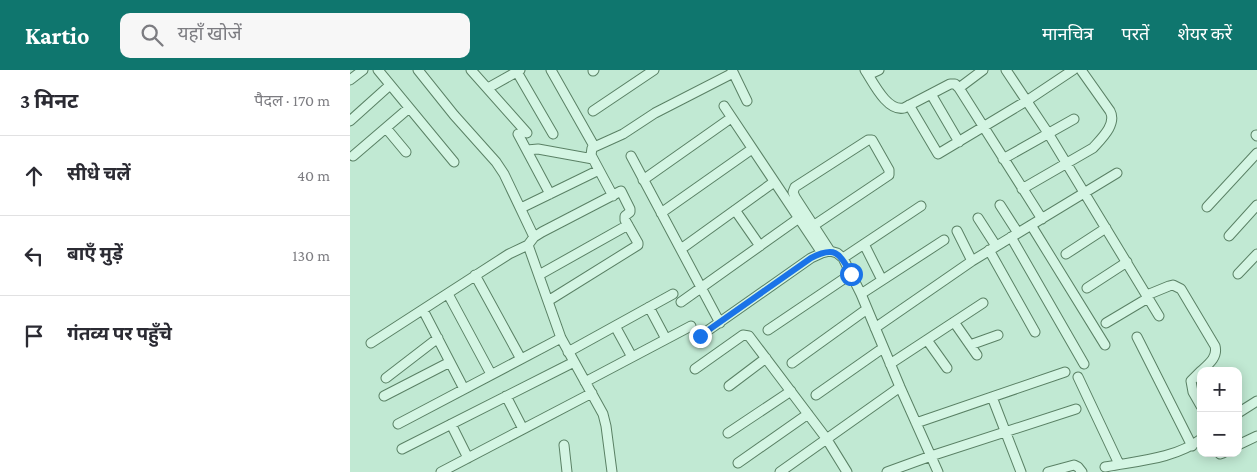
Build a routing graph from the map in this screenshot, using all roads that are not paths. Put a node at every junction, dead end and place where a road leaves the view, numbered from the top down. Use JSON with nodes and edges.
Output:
{"nodes":[{"id":1,"x":363,"y":70,"type":"edge"},
{"id":2,"x":378,"y":70,"type":"edge"},
{"id":3,"x":418,"y":70,"type":"edge"},
{"id":4,"x":471,"y":70,"type":"edge"},
{"id":5,"x":551,"y":70,"type":"edge"},
{"id":6,"x":654,"y":70,"type":"edge"},
{"id":7,"x":879,"y":70,"type":"edge"},
{"id":8,"x":983,"y":70,"type":"edge"},
{"id":9,"x":1006,"y":70,"type":"edge"},
{"id":10,"x":1073,"y":70,"type":"edge"},
{"id":11,"x":1081,"y":70,"type":"edge"},
{"id":12,"x":518,"y":71,"type":"edge"},
{"id":13,"x":732,"y":71,"type":"edge"},
{"id":14,"x":867,"y":73,"type":"edge"},
{"id":15,"x":350,"y":80,"type":"edge"},
{"id":16,"x":390,"y":85,"type":"junction"},
{"id":17,"x":488,"y":88,"type":"junction"},
{"id":18,"x":959,"y":88,"type":"junction"},
{"id":19,"x":931,"y":94,"type":"junction"},
{"id":20,"x":1028,"y":100,"type":"junction"},
{"id":21,"x":747,"y":101,"type":"dead end"},
{"id":22,"x":909,"y":105,"type":"junction"},
{"id":23,"x":724,"y":106,"type":"dead end"},
{"id":24,"x":409,"y":108,"type":"junction"},
{"id":25,"x":593,"y":111,"type":"dead end"},
{"id":26,"x":732,"y":118,"type":"junction"},
{"id":27,"x":1074,"y":119,"type":"dead end"},
{"id":28,"x":350,"y":121,"type":"edge"},
{"id":29,"x":983,"y":127,"type":"junction"},
{"id":30,"x":386,"y":128,"type":"junction"},
{"id":31,"x":1048,"y":133,"type":"junction"},
{"id":32,"x":553,"y":134,"type":"dead end"},
{"id":33,"x":959,"y":142,"type":"junction"},
{"id":34,"x":594,"y":146,"type":"junction"},
{"id":35,"x":752,"y":149,"type":"junction"},
{"id":36,"x":527,"y":150,"type":"junction"},
{"id":37,"x":406,"y":152,"type":"dead end"},
{"id":38,"x":1257,"y":153,"type":"edge"},
{"id":39,"x":353,"y":156,"type":"dead end"},
{"id":40,"x":631,"y":156,"type":"dead end"},
{"id":41,"x":594,"y":159,"type":"junction"},
{"id":42,"x":1003,"y":159,"type":"junction"},
{"id":43,"x":454,"y":162,"type":"dead end"},
{"id":44,"x":1066,"y":163,"type":"junction"},
{"id":45,"x":599,"y":170,"type":"junction"},
{"id":46,"x":1117,"y":173,"type":"dead end"},
{"id":47,"x":644,"y":180,"type":"junction"},
{"id":48,"x":774,"y":182,"type":"junction"},
{"id":49,"x":1022,"y":189,"type":"junction"},
{"id":50,"x":1085,"y":193,"type":"junction"},
{"id":51,"x":550,"y":194,"type":"junction"},
{"id":52,"x":612,"y":196,"type":"junction"},
{"id":53,"x":1000,"y":205,"type":"dead end"},
{"id":54,"x":1257,"y":205,"type":"edge"},
{"id":55,"x":922,"y":206,"type":"dead end"},
{"id":56,"x":1207,"y":207,"type":"dead end"},
{"id":57,"x":521,"y":208,"type":"junction"},
{"id":58,"x":735,"y":210,"type":"junction"},
{"id":59,"x":661,"y":213,"type":"junction"},
{"id":60,"x":799,"y":218,"type":"junction"},
{"id":61,"x":978,"y":218,"type":"dead end"},
{"id":62,"x":1042,"y":219,"type":"junction"},
{"id":63,"x":628,"y":225,"type":"junction"},
{"id":64,"x":1031,"y":225,"type":"junction"},
{"id":65,"x":813,"y":226,"type":"junction"},
{"id":66,"x":1106,"y":228,"type":"junction"},
{"id":67,"x":957,"y":231,"type":"dead end"},
{"id":68,"x":1014,"y":235,"type":"junction"},
{"id":69,"x":534,"y":236,"type":"junction"},
{"id":70,"x":1229,"y":236,"type":"dead end"},
{"id":71,"x":944,"y":240,"type":"dead end"},
{"id":72,"x":864,"y":244,"type":"junction"},
{"id":73,"x":528,"y":245,"type":"junction"},
{"id":74,"x":760,"y":246,"type":"junction"},
{"id":75,"x":993,"y":248,"type":"junction"},
{"id":76,"x":681,"y":249,"type":"junction"},
{"id":77,"x":826,"y":252,"type":"junction"},
{"id":78,"x":1066,"y":254,"type":"dead end"},
{"id":79,"x":1257,"y":254,"type":"edge"},
{"id":80,"x":843,"y":258,"type":"junction"},
{"id":81,"x":972,"y":261,"type":"junction"},
{"id":82,"x":1127,"y":262,"type":"junction"},
{"id":83,"x":851,"y":274,"type":"junction"},
{"id":84,"x":1238,"y":274,"type":"dead end"},
{"id":85,"x":476,"y":275,"type":"junction"},
{"id":86,"x":539,"y":275,"type":"junction"},
{"id":87,"x":882,"y":280,"type":"junction"},
{"id":88,"x":702,"y":288,"type":"junction"},
{"id":89,"x":1086,"y":288,"type":"dead end"},
{"id":90,"x":448,"y":294,"type":"junction"},
{"id":91,"x":674,"y":294,"type":"dead end"},
{"id":92,"x":861,"y":294,"type":"junction"},
{"id":93,"x":1148,"y":297,"type":"junction"},
{"id":94,"x":548,"y":301,"type":"junction"},
{"id":95,"x":681,"y":302,"type":"dead end"},
{"id":96,"x":983,"y":303,"type":"dead end"},
{"id":97,"x":649,"y":307,"type":"junction"},
{"id":98,"x":867,"y":309,"type":"junction"},
{"id":99,"x":423,"y":310,"type":"junction"},
{"id":100,"x":1159,"y":316,"type":"dead end"},
{"id":101,"x":954,"y":322,"type":"junction"},
{"id":102,"x":720,"y":323,"type":"junction"},
{"id":103,"x":1106,"y":323,"type":"dead end"},
{"id":104,"x":615,"y":326,"type":"junction"},
{"id":105,"x":691,"y":326,"type":"dead end"},
{"id":106,"x":875,"y":328,"type":"junction"},
{"id":107,"x":768,"y":330,"type":"dead end"},
{"id":108,"x":1035,"y":332,"type":"dead end"},
{"id":109,"x":998,"y":335,"type":"dead end"},
{"id":110,"x":700,"y":336,"type":"dead end"},
{"id":111,"x":1137,"y":337,"type":"dead end"},
{"id":112,"x":438,"y":338,"type":"junction"},
{"id":113,"x":561,"y":338,"type":"junction"},
{"id":114,"x":666,"y":339,"type":"junction"},
{"id":115,"x":927,"y":340,"type":"junction"},
{"id":116,"x":371,"y":343,"type":"dead end"},
{"id":117,"x":970,"y":345,"type":"junction"},
{"id":118,"x":1105,"y":345,"type":"dead end"},
{"id":119,"x":883,"y":348,"type":"junction"},
{"id":120,"x":568,"y":352,"type":"junction"},
{"id":121,"x":977,"y":354,"type":"dead end"},
{"id":122,"x":632,"y":357,"type":"junction"},
{"id":123,"x":766,"y":358,"type":"junction"},
{"id":124,"x":521,"y":359,"type":"junction"},
{"id":125,"x":450,"y":362,"type":"junction"},
{"id":126,"x":574,"y":362,"type":"junction"},
{"id":127,"x":792,"y":363,"type":"dead end"},
{"id":128,"x":890,"y":364,"type":"junction"},
{"id":129,"x":1084,"y":364,"type":"dead end"},
{"id":130,"x":1205,"y":367,"type":"edge"},
{"id":131,"x":947,"y":368,"type":"dead end"},
{"id":132,"x":695,"y":369,"type":"dead end"},
{"id":133,"x":1066,"y":372,"type":"dead end"},
{"id":134,"x":492,"y":374,"type":"junction"},
{"id":135,"x":1197,"y":375,"type":"edge"},
{"id":136,"x":1078,"y":377,"type":"dead end"},
{"id":137,"x":386,"y":378,"type":"dead end"},
{"id":138,"x":585,"y":382,"type":"junction"},
{"id":139,"x":729,"y":386,"type":"dead end"},
{"id":140,"x":900,"y":387,"type":"junction"},
{"id":141,"x":464,"y":389,"type":"junction"},
{"id":142,"x":791,"y":391,"type":"junction"},
{"id":143,"x":592,"y":393,"type":"junction"},
{"id":144,"x":384,"y":396,"type":"dead end"},
{"id":145,"x":506,"y":396,"type":"junction"},
{"id":146,"x":816,"y":396,"type":"dead end"},
{"id":147,"x":992,"y":397,"type":"junction"},
{"id":148,"x":1197,"y":398,"type":"edge"},
{"id":149,"x":1257,"y":400,"type":"edge"},
{"id":150,"x":1076,"y":409,"type":"dead end"},
{"id":151,"x":1239,"y":412,"type":"edge"},
{"id":152,"x":808,"y":414,"type":"junction"},
{"id":153,"x":916,"y":423,"type":"junction"},
{"id":154,"x":398,"y":424,"type":"dead end"},
{"id":155,"x":451,"y":424,"type":"junction"},
{"id":156,"x":523,"y":429,"type":"junction"},
{"id":157,"x":1005,"y":431,"type":"junction"},
{"id":158,"x":728,"y":433,"type":"dead end"},
{"id":159,"x":1257,"y":436,"type":"edge"},
{"id":160,"x":826,"y":438,"type":"junction"},
{"id":161,"x":1197,"y":442,"type":"edge"},
{"id":162,"x":1242,"y":443,"type":"edge"},
{"id":163,"x":564,"y":445,"type":"dead end"},
{"id":164,"x":1192,"y":446,"type":"junction"},
{"id":165,"x":402,"y":449,"type":"dead end"},
{"id":166,"x":931,"y":456,"type":"junction"},
{"id":167,"x":468,"y":458,"type":"junction"},
{"id":168,"x":738,"y":464,"type":"dead end"},
{"id":169,"x":1119,"y":464,"type":"junction"},
{"id":170,"x":1105,"y":467,"type":"dead end"},
{"id":171,"x":441,"y":472,"type":"edge"},
{"id":172,"x":567,"y":472,"type":"edge"},
{"id":173,"x":612,"y":472,"type":"edge"},
{"id":174,"x":780,"y":472,"type":"edge"},
{"id":175,"x":847,"y":472,"type":"edge"},
{"id":176,"x":887,"y":472,"type":"edge"},
{"id":177,"x":938,"y":472,"type":"edge"},
{"id":178,"x":1020,"y":472,"type":"edge"},
{"id":179,"x":1048,"y":472,"type":"edge"},
{"id":180,"x":1082,"y":472,"type":"edge"}],
"edges":[{"from":1,"to":15,"type":"street"},
{"from":2,"to":16,"type":"street"},
{"from":3,"to":57,"type":"street"},
{"from":4,"to":17,"type":"street"},
{"from":5,"to":34,"type":"street"},
{"from":6,"to":25,"type":"street"},
{"from":7,"to":14,"type":"street"},
{"from":8,"to":18,"type":"street"},
{"from":9,"to":20,"type":"street"},
{"from":10,"to":20,"type":"street"},
{"from":11,"to":44,"type":"street"},
{"from":12,"to":17,"type":"street"},
{"from":12,"to":32,"type":"street"},
{"from":13,"to":21,"type":"street"},
{"from":13,"to":34,"type":"street"},
{"from":14,"to":22,"type":"street"},
{"from":16,"to":24,"type":"street"},
{"from":16,"to":28,"type":"street"},
{"from":17,"to":36,"type":"street"},
{"from":18,"to":19,"type":"street"},
{"from":18,"to":29,"type":"street"},
{"from":19,"to":22,"type":"street"},
{"from":19,"to":33,"type":"street"},
{"from":20,"to":29,"type":"street"},
{"from":20,"to":31,"type":"street"},
{"from":22,"to":33,"type":"street"},
{"from":23,"to":26,"type":"street"},
{"from":24,"to":30,"type":"street"},
{"from":24,"to":43,"type":"street"},
{"from":26,"to":35,"type":"street"},
{"from":26,"to":47,"type":"street"},
{"from":27,"to":31,"type":"street"},
{"from":29,"to":33,"type":"street"},
{"from":29,"to":42,"type":"street"},
{"from":30,"to":37,"type":"street"},
{"from":30,"to":39,"type":"street"},
{"from":31,"to":42,"type":"street"},
{"from":31,"to":44,"type":"street"},
{"from":34,"to":41,"type":"street"},
{"from":35,"to":48,"type":"street"},
{"from":35,"to":59,"type":"street"},
{"from":36,"to":41,"type":"street"},
{"from":36,"to":51,"type":"street"},
{"from":38,"to":56,"type":"street"},
{"from":40,"to":47,"type":"street"},
{"from":41,"to":45,"type":"street"},
{"from":42,"to":49,"type":"street"},
{"from":44,"to":49,"type":"street"},
{"from":44,"to":50,"type":"street"},
{"from":45,"to":51,"type":"street"},
{"from":45,"to":52,"type":"street"},
{"from":46,"to":50,"type":"street"},
{"from":47,"to":59,"type":"street"},
{"from":48,"to":58,"type":"street"},
{"from":48,"to":60,"type":"street"},
{"from":49,"to":62,"type":"street"},
{"from":50,"to":62,"type":"street"},
{"from":50,"to":66,"type":"street"},
{"from":51,"to":57,"type":"street"},
{"from":52,"to":63,"type":"street"},
{"from":52,"to":69,"type":"street"},
{"from":53,"to":68,"type":"street"},
{"from":54,"to":70,"type":"street"},
{"from":55,"to":72,"type":"street"},
{"from":57,"to":69,"type":"street"},
{"from":58,"to":74,"type":"street"},
{"from":58,"to":76,"type":"street"},
{"from":59,"to":76,"type":"street"},
{"from":60,"to":74,"type":"street"},
{"from":60,"to":77,"type":"street"},
{"from":61,"to":75,"type":"street"},
{"from":62,"to":64,"type":"street"},
{"from":63,"to":86,"type":"street"},
{"from":63,"to":94,"type":"street"},
{"from":64,"to":68,"type":"street"},
{"from":64,"to":118,"type":"street"},
{"from":65,"to":65,"type":"street"},
{"from":65,"to":77,"type":"street"},
{"from":66,"to":78,"type":"street"},
{"from":66,"to":82,"type":"street"},
{"from":67,"to":81,"type":"street"},
{"from":68,"to":75,"type":"street"},
{"from":68,"to":129,"type":"street"},
{"from":69,"to":73,"type":"street"},
{"from":71,"to":87,"type":"street"},
{"from":72,"to":80,"type":"street"},
{"from":72,"to":87,"type":"street"},
{"from":73,"to":85,"type":"street"},
{"from":73,"to":86,"type":"street"},
{"from":74,"to":88,"type":"street"},
{"from":75,"to":81,"type":"street"},
{"from":75,"to":108,"type":"street"},
{"from":76,"to":88,"type":"street"},
{"from":77,"to":80,"type":"street"},
{"from":77,"to":102,"type":"street"},
{"from":79,"to":84,"type":"street"},
{"from":80,"to":83,"type":"street"},
{"from":81,"to":106,"type":"street"},
{"from":82,"to":89,"type":"street"},
{"from":82,"to":93,"type":"street"},
{"from":83,"to":92,"type":"street"},
{"from":83,"to":107,"type":"street"},
{"from":85,"to":90,"type":"street"},
{"from":85,"to":124,"type":"street"},
{"from":86,"to":94,"type":"street"},
{"from":87,"to":92,"type":"street"},
{"from":88,"to":95,"type":"street"},
{"from":88,"to":102,"type":"street"},
{"from":90,"to":99,"type":"street"},
{"from":90,"to":134,"type":"street"},
{"from":91,"to":97,"type":"street"},
{"from":92,"to":98,"type":"street"},
{"from":93,"to":100,"type":"street"},
{"from":93,"to":103,"type":"street"},
{"from":93,"to":130,"type":"street"},
{"from":94,"to":113,"type":"street"},
{"from":96,"to":101,"type":"street"},
{"from":97,"to":104,"type":"street"},
{"from":97,"to":114,"type":"street"},
{"from":98,"to":106,"type":"street"},
{"from":98,"to":127,"type":"street"},
{"from":99,"to":112,"type":"street"},
{"from":99,"to":116,"type":"street"},
{"from":101,"to":115,"type":"street"},
{"from":101,"to":117,"type":"street"},
{"from":102,"to":110,"type":"street"},
{"from":104,"to":120,"type":"street"},
{"from":104,"to":122,"type":"street"},
{"from":105,"to":114,"type":"street"},
{"from":106,"to":119,"type":"street"},
{"from":109,"to":117,"type":"street"},
{"from":111,"to":164,"type":"street"},
{"from":112,"to":125,"type":"street"},
{"from":112,"to":137,"type":"street"},
{"from":113,"to":120,"type":"street"},
{"from":113,"to":124,"type":"street"},
{"from":114,"to":122,"type":"street"},
{"from":115,"to":128,"type":"street"},
{"from":115,"to":131,"type":"street"},
{"from":117,"to":121,"type":"street"},
{"from":119,"to":128,"type":"street"},
{"from":119,"to":146,"type":"street"},
{"from":120,"to":126,"type":"street"},
{"from":122,"to":138,"type":"street"},
{"from":123,"to":132,"type":"street"},
{"from":123,"to":139,"type":"street"},
{"from":123,"to":142,"type":"street"},
{"from":124,"to":134,"type":"street"},
{"from":125,"to":141,"type":"street"},
{"from":125,"to":144,"type":"street"},
{"from":126,"to":138,"type":"street"},
{"from":126,"to":145,"type":"street"},
{"from":128,"to":140,"type":"street"},
{"from":133,"to":147,"type":"street"},
{"from":134,"to":141,"type":"street"},
{"from":135,"to":148,"type":"street"},
{"from":136,"to":169,"type":"street"},
{"from":138,"to":143,"type":"street"},
{"from":140,"to":153,"type":"street"},
{"from":140,"to":160,"type":"street"},
{"from":141,"to":154,"type":"street"},
{"from":142,"to":152,"type":"street"},
{"from":142,"to":158,"type":"street"},
{"from":143,"to":156,"type":"street"},
{"from":143,"to":173,"type":"street"},
{"from":145,"to":155,"type":"street"},
{"from":145,"to":156,"type":"street"},
{"from":147,"to":153,"type":"street"},
{"from":147,"to":157,"type":"street"},
{"from":149,"to":151,"type":"street"},
{"from":150,"to":157,"type":"street"},
{"from":152,"to":160,"type":"street"},
{"from":152,"to":168,"type":"street"},
{"from":153,"to":166,"type":"street"},
{"from":155,"to":165,"type":"street"},
{"from":155,"to":167,"type":"street"},
{"from":156,"to":167,"type":"street"},
{"from":157,"to":166,"type":"street"},
{"from":157,"to":178,"type":"street"},
{"from":159,"to":162,"type":"street"},
{"from":160,"to":174,"type":"street"},
{"from":160,"to":175,"type":"street"},
{"from":161,"to":164,"type":"street"},
{"from":163,"to":172,"type":"street"},
{"from":164,"to":169,"type":"street"},
{"from":166,"to":176,"type":"street"},
{"from":166,"to":177,"type":"street"},
{"from":167,"to":171,"type":"street"},
{"from":169,"to":170,"type":"street"},
{"from":179,"to":180,"type":"street"}]}
